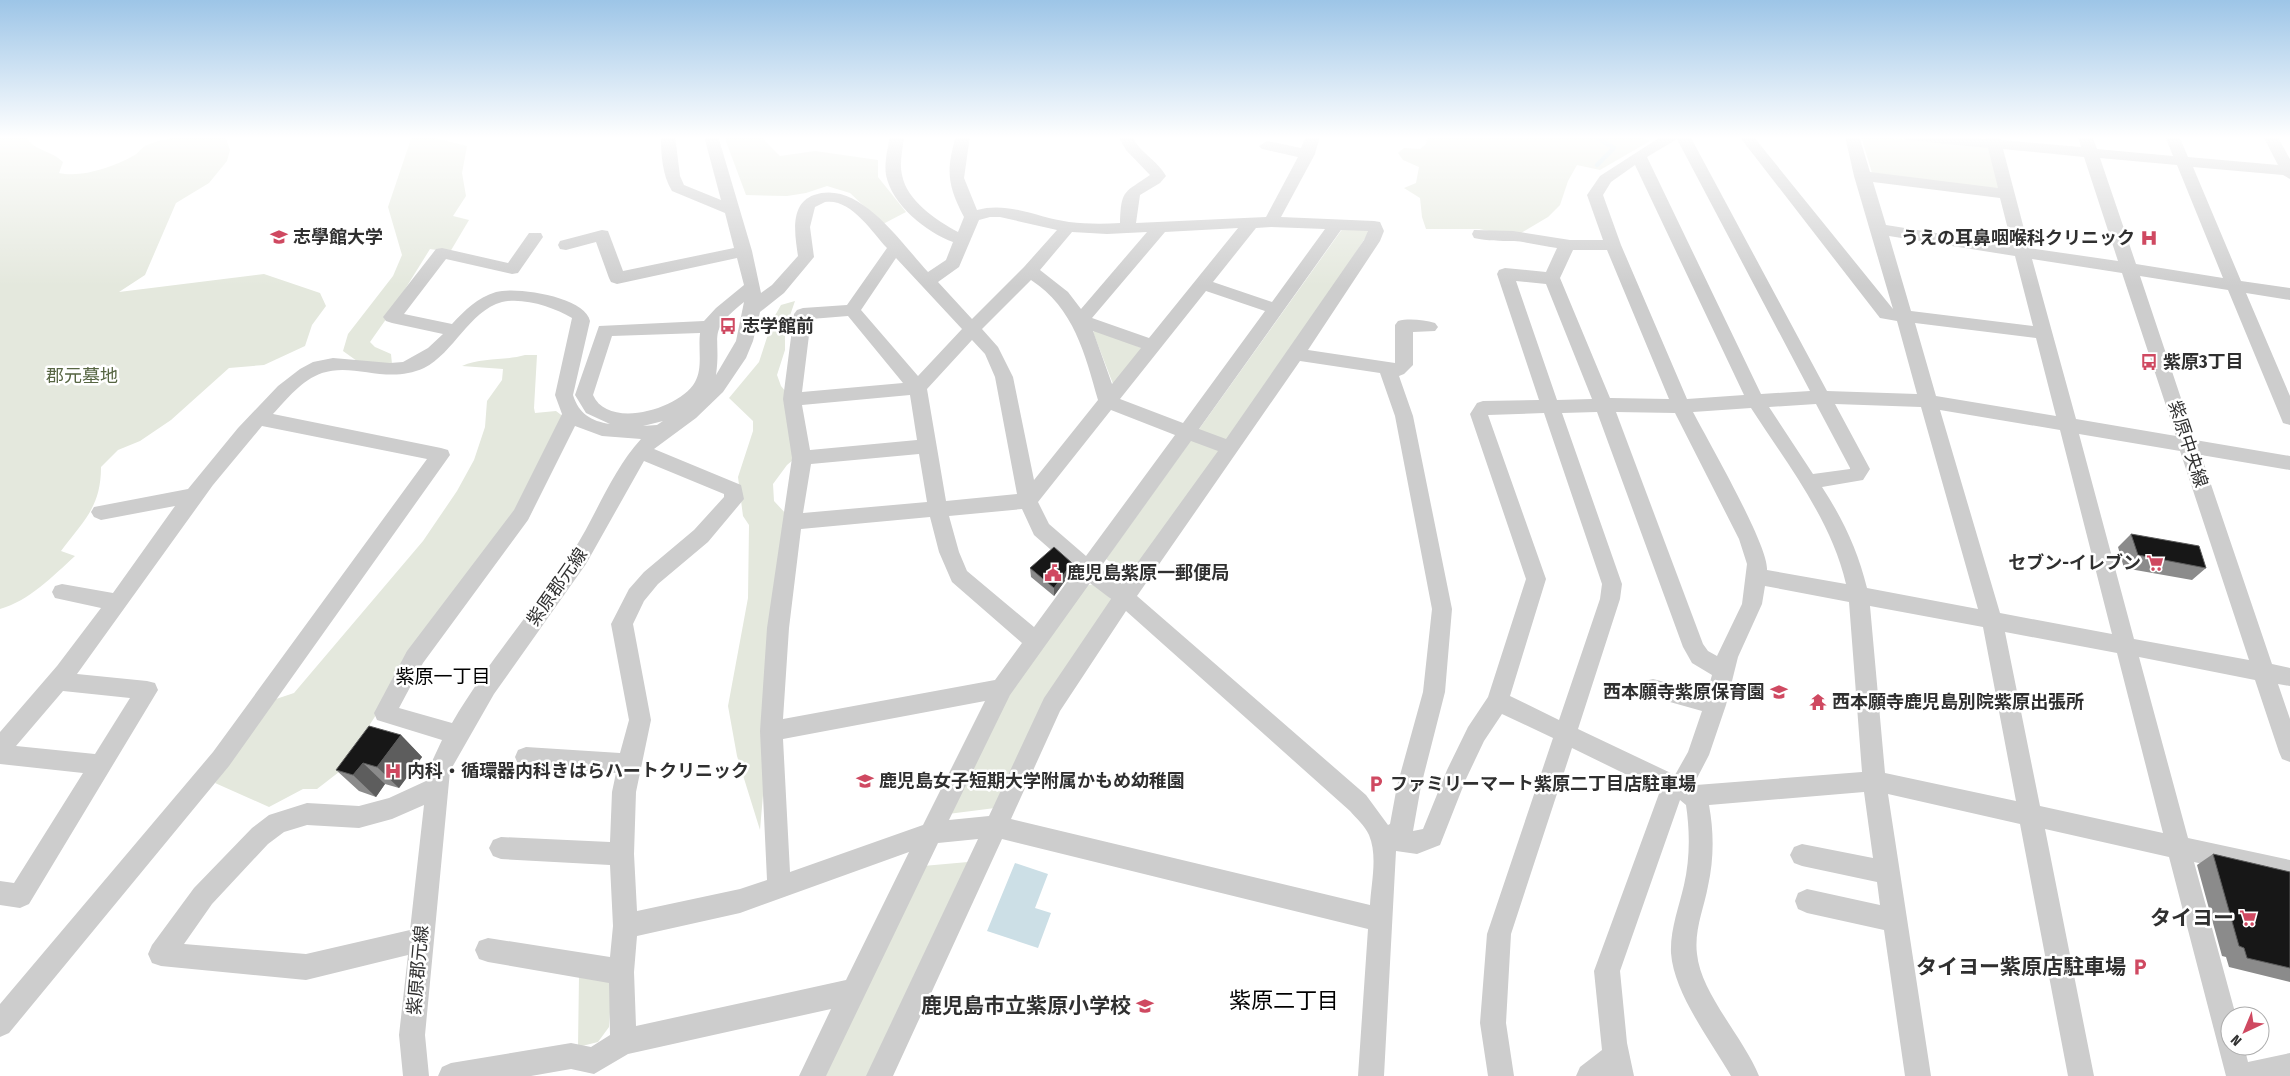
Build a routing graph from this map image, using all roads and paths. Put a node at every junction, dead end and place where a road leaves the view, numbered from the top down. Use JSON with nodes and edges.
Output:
{"nodes":[{"id":1,"x":677,"y":186,"type":"edge"},
{"id":2,"x":726,"y":186,"type":"edge"},
{"id":3,"x":898,"y":186,"type":"edge"},
{"id":4,"x":956,"y":186,"type":"edge"},
{"id":5,"x":1142,"y":186,"type":"edge"},
{"id":6,"x":1285,"y":186,"type":"edge"},
{"id":7,"x":1601,"y":186,"type":"edge"},
{"id":8,"x":1653,"y":186,"type":"edge"},
{"id":9,"x":1710,"y":186,"type":"edge"},
{"id":10,"x":1785,"y":186,"type":"edge"},
{"id":11,"x":1865,"y":186,"type":"edge"},
{"id":12,"x":1944,"y":186,"type":"edge"},
{"id":13,"x":2005,"y":186,"type":"edge"},
{"id":14,"x":2102,"y":186,"type":"edge"},
{"id":15,"x":2193,"y":186,"type":"edge"},
{"id":16,"x":2007,"y":194,"type":"junction"},
{"id":17,"x":733,"y":211,"type":"junction"},
{"id":18,"x":972,"y":217,"type":"junction"},
{"id":19,"x":1261,"y":222,"type":"junction"},
{"id":20,"x":1337,"y":224,"type":"junction"},
{"id":21,"x":1068,"y":227,"type":"junction"},
{"id":22,"x":1160,"y":227,"type":"junction"},
{"id":23,"x":1128,"y":229,"type":"junction"},
{"id":24,"x":1878,"y":229,"type":"junction"},
{"id":25,"x":1480,"y":234,"type":"dead end"},
{"id":26,"x":535,"y":237,"type":"dead end"},
{"id":27,"x":963,"y":240,"type":"junction"},
{"id":28,"x":566,"y":245,"type":"dead end"},
{"id":29,"x":1570,"y":245,"type":"junction"},
{"id":30,"x":1613,"y":245,"type":"junction"},
{"id":31,"x":895,"y":248,"type":"junction"},
{"id":32,"x":744,"y":251,"type":"junction"},
{"id":33,"x":2023,"y":252,"type":"junction"},
{"id":34,"x":2130,"y":269,"type":"junction"},
{"id":35,"x":1030,"y":271,"type":"junction"},
{"id":36,"x":1552,"y":278,"type":"junction"},
{"id":37,"x":926,"y":282,"type":"junction"},
{"id":38,"x":1202,"y":284,"type":"junction"},
{"id":39,"x":2234,"y":285,"type":"junction"},
{"id":40,"x":2290,"y":294,"type":"edge"},
{"id":41,"x":754,"y":297,"type":"junction"},
{"id":42,"x":852,"y":310,"type":"junction"},
{"id":43,"x":1276,"y":310,"type":"junction"},
{"id":44,"x":1904,"y":316,"type":"junction"},
{"id":45,"x":1081,"y":320,"type":"junction"},
{"id":46,"x":710,"y":327,"type":"junction"},
{"id":47,"x":1429,"y":327,"type":"dead end"},
{"id":48,"x":972,"y":329,"type":"junction"},
{"id":49,"x":454,"y":330,"type":"junction"},
{"id":50,"x":2043,"y":333,"type":"junction"},
{"id":51,"x":1153,"y":346,"type":"junction"},
{"id":52,"x":1295,"y":354,"type":"junction"},
{"id":53,"x":1387,"y":368,"type":"junction"},
{"id":54,"x":918,"y":388,"type":"junction"},
{"id":55,"x":1822,"y":397,"type":"junction"},
{"id":56,"x":792,"y":399,"type":"junction"},
{"id":57,"x":1755,"y":400,"type":"junction"},
{"id":58,"x":1929,"y":401,"type":"junction"},
{"id":59,"x":1108,"y":402,"type":"junction"},
{"id":60,"x":1604,"y":405,"type":"junction"},
{"id":61,"x":1552,"y":406,"type":"junction"},
{"id":62,"x":1682,"y":406,"type":"junction"},
{"id":63,"x":570,"y":415,"type":"junction"},
{"id":64,"x":258,"y":418,"type":"junction"},
{"id":65,"x":2290,"y":418,"type":"edge"},
{"id":66,"x":2069,"y":425,"type":"junction"},
{"id":67,"x":660,"y":432,"type":"junction"},
{"id":68,"x":1187,"y":433,"type":"junction"},
{"id":69,"x":2188,"y":445,"type":"junction"},
{"id":70,"x":928,"y":446,"type":"junction"},
{"id":71,"x":1230,"y":448,"type":"junction"},
{"id":72,"x":641,"y":452,"type":"junction"},
{"id":73,"x":802,"y":458,"type":"junction"},
{"id":74,"x":2290,"y":463,"type":"edge"},
{"id":75,"x":1808,"y":482,"type":"junction"},
{"id":76,"x":194,"y":495,"type":"junction"},
{"id":77,"x":1028,"y":501,"type":"junction"},
{"id":78,"x":938,"y":510,"type":"junction"},
{"id":79,"x":101,"y":512,"type":"dead end"},
{"id":80,"x":792,"y":522,"type":"junction"},
{"id":81,"x":1089,"y":571,"type":"junction"},
{"id":82,"x":1757,"y":576,"type":"junction"},
{"id":83,"x":62,"y":592,"type":"dead end"},
{"id":84,"x":1859,"y":596,"type":"junction"},
{"id":85,"x":1124,"y":597,"type":"junction"},
{"id":86,"x":117,"y":602,"type":"junction"},
{"id":87,"x":1992,"y":621,"type":"junction"},
{"id":88,"x":1036,"y":642,"type":"junction"},
{"id":89,"x":2125,"y":646,"type":"junction"},
{"id":90,"x":1723,"y":671,"type":"junction"},
{"id":91,"x":2264,"y":673,"type":"junction"},
{"id":92,"x":2290,"y":677,"type":"edge"},
{"id":93,"x":58,"y":681,"type":"junction"},
{"id":94,"x":1002,"y":688,"type":"junction"},
{"id":95,"x":1653,"y":688,"type":"dead end"},
{"id":96,"x":1498,"y":701,"type":"junction"},
{"id":97,"x":1715,"y":705,"type":"junction"},
{"id":98,"x":771,"y":730,"type":"junction"},
{"id":99,"x":1565,"y":733,"type":"junction"},
{"id":100,"x":455,"y":734,"type":"junction"},
{"id":101,"x":1,"y":749,"type":"edge"},
{"id":102,"x":2290,"y":752,"type":"edge"},
{"id":103,"x":526,"y":757,"type":"dead end"},
{"id":104,"x":628,"y":764,"type":"junction"},
{"id":105,"x":101,"y":765,"type":"junction"},
{"id":106,"x":1874,"y":780,"type":"junction"},
{"id":107,"x":436,"y":788,"type":"junction"},
{"id":108,"x":1688,"y":792,"type":"junction"},
{"id":109,"x":2032,"y":816,"type":"junction"},
{"id":110,"x":994,"y":826,"type":"junction"},
{"id":111,"x":932,"y":833,"type":"junction"},
{"id":112,"x":1384,"y":838,"type":"junction"},
{"id":113,"x":2177,"y":846,"type":"junction"},
{"id":114,"x":502,"y":848,"type":"dead end"},
{"id":115,"x":622,"y":854,"type":"junction"},
{"id":116,"x":1802,"y":855,"type":"dead end"},
{"id":117,"x":1886,"y":872,"type":"junction"},
{"id":118,"x":2290,"y":872,"type":"edge"},
{"id":119,"x":779,"y":886,"type":"junction"},
{"id":120,"x":0,"y":892,"type":"edge"},
{"id":121,"x":1807,"y":901,"type":"dead end"},
{"id":122,"x":1380,"y":920,"type":"junction"},
{"id":123,"x":1896,"y":920,"type":"junction"},
{"id":124,"x":625,"y":926,"type":"junction"},
{"id":125,"x":420,"y":940,"type":"junction"},
{"id":126,"x":488,"y":950,"type":"dead end"},
{"id":127,"x":620,"y":972,"type":"junction"},
{"id":128,"x":852,"y":991,"type":"junction"},
{"id":129,"x":2220,"y":1007,"type":"edge"},
{"id":130,"x":0,"y":1024,"type":"edge"},
{"id":131,"x":624,"y":1042,"type":"junction"},
{"id":132,"x":2233,"y":1056,"type":"edge"},
{"id":133,"x":1619,"y":1066,"type":"edge"},
{"id":134,"x":2290,"y":1066,"type":"edge"},
{"id":135,"x":593,"y":1068,"type":"edge"},
{"id":136,"x":416,"y":1076,"type":"edge"},
{"id":137,"x":451,"y":1076,"type":"edge"},
{"id":138,"x":812,"y":1076,"type":"edge"},
{"id":139,"x":879,"y":1076,"type":"edge"},
{"id":140,"x":1371,"y":1076,"type":"edge"},
{"id":141,"x":1501,"y":1076,"type":"edge"},
{"id":142,"x":1589,"y":1076,"type":"edge"},
{"id":143,"x":1746,"y":1076,"type":"edge"},
{"id":144,"x":1918,"y":1076,"type":"edge"},
{"id":145,"x":2082,"y":1076,"type":"edge"},
{"id":146,"x":2239,"y":1076,"type":"edge"},
{"id":147,"x":2245,"y":1076,"type":"edge"}],
"edges":[{"from":1,"to":17,"type":"street"},
{"from":2,"to":17,"type":"street","name":"紫原郡元線"},
{"from":3,"to":27,"type":"street"},
{"from":4,"to":18,"type":"street"},
{"from":5,"to":23,"type":"street"},
{"from":6,"to":19,"type":"street"},
{"from":7,"to":30,"type":"street"},
{"from":8,"to":57,"type":"street"},
{"from":9,"to":55,"type":"street"},
{"from":10,"to":44,"type":"street"},
{"from":11,"to":24,"type":"street"},
{"from":12,"to":16,"type":"street"},
{"from":13,"to":16,"type":"street"},
{"from":14,"to":34,"type":"street","name":"紫原中央線"},
{"from":15,"to":39,"type":"street"},
{"from":16,"to":33,"type":"street"},
{"from":17,"to":32,"type":"street","name":"紫原郡元線"},
{"from":18,"to":21,"type":"street"},
{"from":18,"to":27,"type":"street"},
{"from":19,"to":20,"type":"street"},
{"from":19,"to":22,"type":"street"},
{"from":19,"to":38,"type":"street"},
{"from":20,"to":43,"type":"street"},
{"from":20,"to":52,"type":"street"},
{"from":21,"to":23,"type":"street"},
{"from":21,"to":35,"type":"street"},
{"from":22,"to":23,"type":"street"},
{"from":22,"to":45,"type":"street"},
{"from":24,"to":33,"type":"street"},
{"from":24,"to":44,"type":"street"},
{"from":25,"to":29,"type":"street"},
{"from":26,"to":49,"type":"street"},
{"from":27,"to":37,"type":"street"},
{"from":28,"to":32,"type":"street"},
{"from":29,"to":30,"type":"street"},
{"from":29,"to":36,"type":"street"},
{"from":30,"to":62,"type":"street"},
{"from":31,"to":37,"type":"street"},
{"from":31,"to":41,"type":"street"},
{"from":31,"to":42,"type":"street"},
{"from":32,"to":41,"type":"street","name":"紫原郡元線"},
{"from":33,"to":34,"type":"street"},
{"from":33,"to":50,"type":"street"},
{"from":34,"to":39,"type":"street"},
{"from":34,"to":69,"type":"street","name":"紫原中央線"},
{"from":35,"to":45,"type":"street"},
{"from":35,"to":48,"type":"street"},
{"from":36,"to":60,"type":"street"},
{"from":36,"to":61,"type":"street"},
{"from":37,"to":48,"type":"street"},
{"from":38,"to":43,"type":"street"},
{"from":38,"to":51,"type":"street"},
{"from":39,"to":40,"type":"street"},
{"from":39,"to":65,"type":"street"},
{"from":41,"to":46,"type":"street"},
{"from":41,"to":67,"type":"street","name":"紫原郡元線"},
{"from":42,"to":54,"type":"street"},
{"from":42,"to":56,"type":"street"},
{"from":43,"to":68,"type":"street"},
{"from":44,"to":50,"type":"street"},
{"from":44,"to":58,"type":"street"},
{"from":45,"to":51,"type":"street"},
{"from":45,"to":59,"type":"street"},
{"from":46,"to":46,"type":"street"},
{"from":47,"to":53,"type":"street"},
{"from":48,"to":54,"type":"street"},
{"from":48,"to":77,"type":"street"},
{"from":49,"to":63,"type":"street"},
{"from":49,"to":64,"type":"street"},
{"from":50,"to":66,"type":"street"},
{"from":51,"to":59,"type":"street"},
{"from":52,"to":53,"type":"street"},
{"from":52,"to":71,"type":"street"},
{"from":53,"to":112,"type":"street"},
{"from":54,"to":56,"type":"street"},
{"from":54,"to":70,"type":"street"},
{"from":55,"to":57,"type":"street"},
{"from":55,"to":58,"type":"street"},
{"from":55,"to":75,"type":"street"},
{"from":56,"to":73,"type":"street"},
{"from":57,"to":62,"type":"street"},
{"from":57,"to":75,"type":"street"},
{"from":58,"to":66,"type":"street"},
{"from":58,"to":87,"type":"street"},
{"from":59,"to":68,"type":"street"},
{"from":59,"to":77,"type":"street"},
{"from":60,"to":61,"type":"street"},
{"from":60,"to":62,"type":"street"},
{"from":60,"to":90,"type":"street"},
{"from":61,"to":96,"type":"street"},
{"from":61,"to":99,"type":"street"},
{"from":62,"to":82,"type":"street"},
{"from":63,"to":67,"type":"street"},
{"from":63,"to":100,"type":"street"},
{"from":64,"to":76,"type":"street"},
{"from":64,"to":130,"type":"street"},
{"from":66,"to":69,"type":"street"},
{"from":66,"to":89,"type":"street"},
{"from":67,"to":72,"type":"street","name":"紫原郡元線"},
{"from":68,"to":71,"type":"street"},
{"from":68,"to":81,"type":"street"},
{"from":69,"to":74,"type":"street"},
{"from":69,"to":91,"type":"street","name":"紫原中央線"},
{"from":70,"to":73,"type":"street"},
{"from":70,"to":78,"type":"street"},
{"from":71,"to":85,"type":"street"},
{"from":72,"to":100,"type":"street","name":"紫原郡元線"},
{"from":72,"to":104,"type":"street"},
{"from":73,"to":80,"type":"street"},
{"from":75,"to":84,"type":"street"},
{"from":76,"to":79,"type":"street"},
{"from":76,"to":86,"type":"street"},
{"from":77,"to":78,"type":"street"},
{"from":77,"to":81,"type":"street"},
{"from":78,"to":80,"type":"street"},
{"from":78,"to":88,"type":"street"},
{"from":80,"to":98,"type":"street"},
{"from":81,"to":85,"type":"street"},
{"from":81,"to":88,"type":"street"},
{"from":82,"to":84,"type":"street"},
{"from":82,"to":90,"type":"street"},
{"from":83,"to":86,"type":"street"},
{"from":84,"to":87,"type":"street"},
{"from":84,"to":106,"type":"street"},
{"from":85,"to":110,"type":"street"},
{"from":85,"to":112,"type":"street"},
{"from":86,"to":93,"type":"street"},
{"from":87,"to":89,"type":"street"},
{"from":87,"to":109,"type":"street"},
{"from":88,"to":94,"type":"street"},
{"from":89,"to":91,"type":"street"},
{"from":89,"to":113,"type":"street"},
{"from":90,"to":97,"type":"street"},
{"from":91,"to":92,"type":"street"},
{"from":91,"to":102,"type":"street","name":"紫原中央線"},
{"from":93,"to":101,"type":"street"},
{"from":93,"to":105,"type":"street"},
{"from":94,"to":98,"type":"street"},
{"from":94,"to":111,"type":"street"},
{"from":95,"to":97,"type":"street"},
{"from":96,"to":99,"type":"street"},
{"from":96,"to":112,"type":"street"},
{"from":97,"to":108,"type":"street"},
{"from":98,"to":119,"type":"street"},
{"from":99,"to":108,"type":"street"},
{"from":99,"to":141,"type":"street"},
{"from":100,"to":107,"type":"street","name":"紫原郡元線"},
{"from":101,"to":105,"type":"street"},
{"from":103,"to":104,"type":"street"},
{"from":104,"to":115,"type":"street"},
{"from":105,"to":120,"type":"street"},
{"from":106,"to":108,"type":"street"},
{"from":106,"to":109,"type":"street"},
{"from":106,"to":117,"type":"street"},
{"from":107,"to":125,"type":"street","name":"紫原郡元線"},
{"from":107,"to":125,"type":"street"},
{"from":108,"to":133,"type":"street"},
{"from":108,"to":143,"type":"street"},
{"from":109,"to":113,"type":"street"},
{"from":109,"to":145,"type":"street"},
{"from":110,"to":111,"type":"street"},
{"from":110,"to":122,"type":"street"},
{"from":110,"to":139,"type":"street"},
{"from":111,"to":119,"type":"street"},
{"from":111,"to":128,"type":"street"},
{"from":112,"to":122,"type":"street"},
{"from":113,"to":118,"type":"street"},
{"from":113,"to":129,"type":"street"},
{"from":114,"to":115,"type":"street"},
{"from":115,"to":124,"type":"street"},
{"from":116,"to":117,"type":"street"},
{"from":117,"to":123,"type":"street"},
{"from":119,"to":124,"type":"street"},
{"from":121,"to":123,"type":"street"},
{"from":122,"to":140,"type":"street"},
{"from":123,"to":144,"type":"street"},
{"from":124,"to":127,"type":"street"},
{"from":125,"to":136,"type":"street","name":"紫原郡元線"},
{"from":126,"to":127,"type":"street"},
{"from":127,"to":131,"type":"street"},
{"from":128,"to":131,"type":"street"},
{"from":128,"to":138,"type":"street"},
{"from":131,"to":135,"type":"street"},
{"from":132,"to":146,"type":"street"},
{"from":133,"to":142,"type":"street"},
{"from":134,"to":147,"type":"street"},
{"from":135,"to":137,"type":"street"}]}
